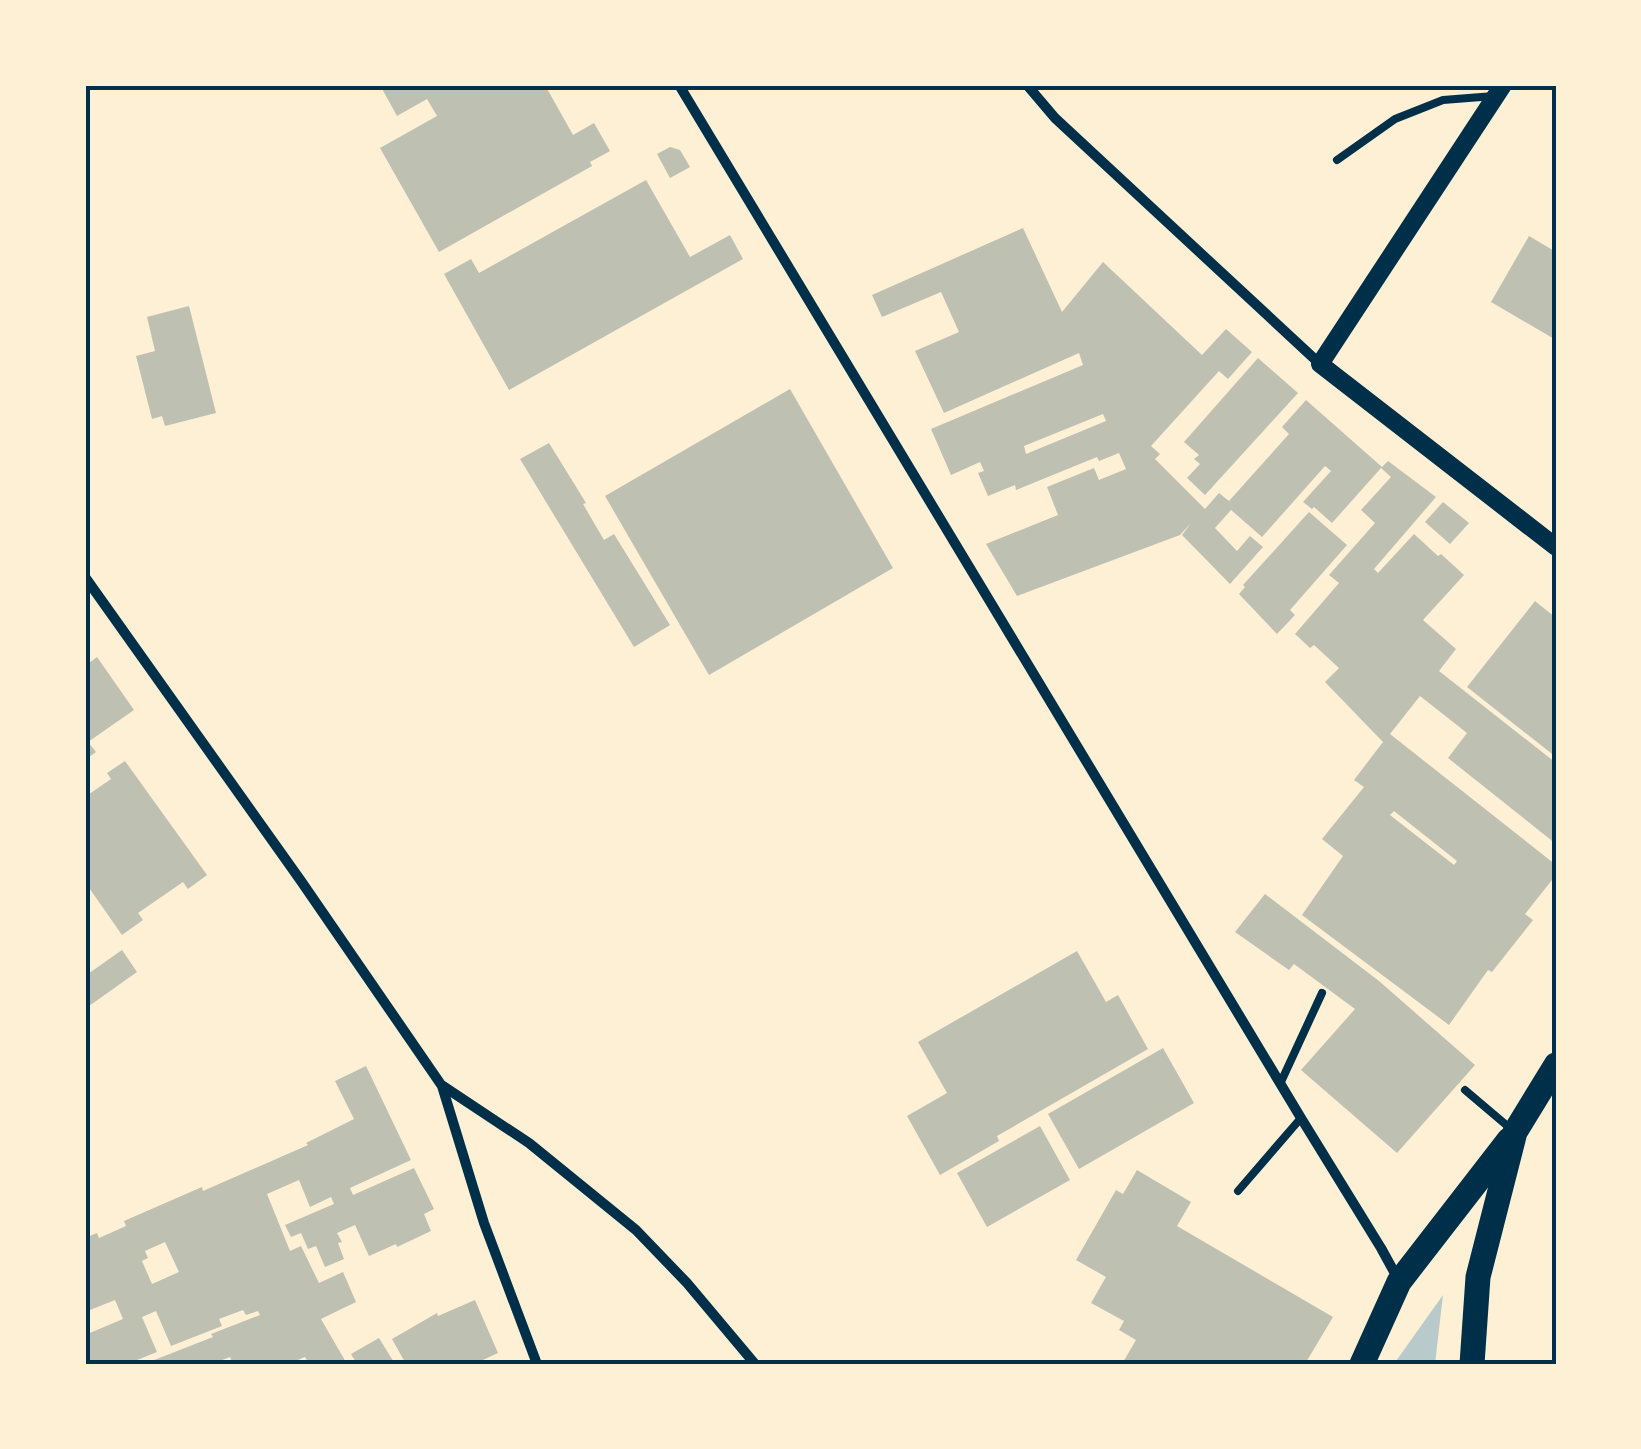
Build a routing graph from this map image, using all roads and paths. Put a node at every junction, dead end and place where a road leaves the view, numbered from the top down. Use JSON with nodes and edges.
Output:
{"nodes":[{"id":1,"x":680,"y":85,"type":"edge"},
{"id":2,"x":1027,"y":85,"type":"edge"},
{"id":3,"x":1498,"y":91,"type":"edge"},
{"id":4,"x":1337,"y":160,"type":"dead end"},
{"id":5,"x":1320,"y":364,"type":"junction"},
{"id":6,"x":1556,"y":547,"type":"edge"},
{"id":7,"x":85,"y":577,"type":"edge"},
{"id":8,"x":1322,"y":994,"type":"dead end"},
{"id":9,"x":1556,"y":1065,"type":"edge"},
{"id":10,"x":1280,"y":1084,"type":"junction"},
{"id":11,"x":442,"y":1086,"type":"junction"},
{"id":12,"x":1465,"y":1090,"type":"dead end"},
{"id":13,"x":1300,"y":1118,"type":"junction"},
{"id":14,"x":1515,"y":1132,"type":"junction"},
{"id":15,"x":1238,"y":1192,"type":"dead end"},
{"id":16,"x":1399,"y":1282,"type":"junction"},
{"id":17,"x":537,"y":1364,"type":"edge"},
{"id":18,"x":756,"y":1364,"type":"edge"},
{"id":19,"x":1362,"y":1364,"type":"edge"},
{"id":20,"x":1472,"y":1364,"type":"edge"}],
"edges":[{"from":1,"to":10,"type":"street"},
{"from":2,"to":5,"type":"street"},
{"from":3,"to":4,"type":"lane"},
{"from":3,"to":5,"type":"street"},
{"from":5,"to":6,"type":"street"},
{"from":7,"to":11,"type":"street"},
{"from":8,"to":10,"type":"lane"},
{"from":9,"to":14,"type":"main road"},
{"from":10,"to":13,"type":"street"},
{"from":11,"to":17,"type":"street"},
{"from":11,"to":18,"type":"street"},
{"from":12,"to":14,"type":"lane"},
{"from":13,"to":15,"type":"lane"},
{"from":13,"to":16,"type":"street"},
{"from":14,"to":16,"type":"main road"},
{"from":14,"to":20,"type":"main road"},
{"from":16,"to":19,"type":"main road"}]}
